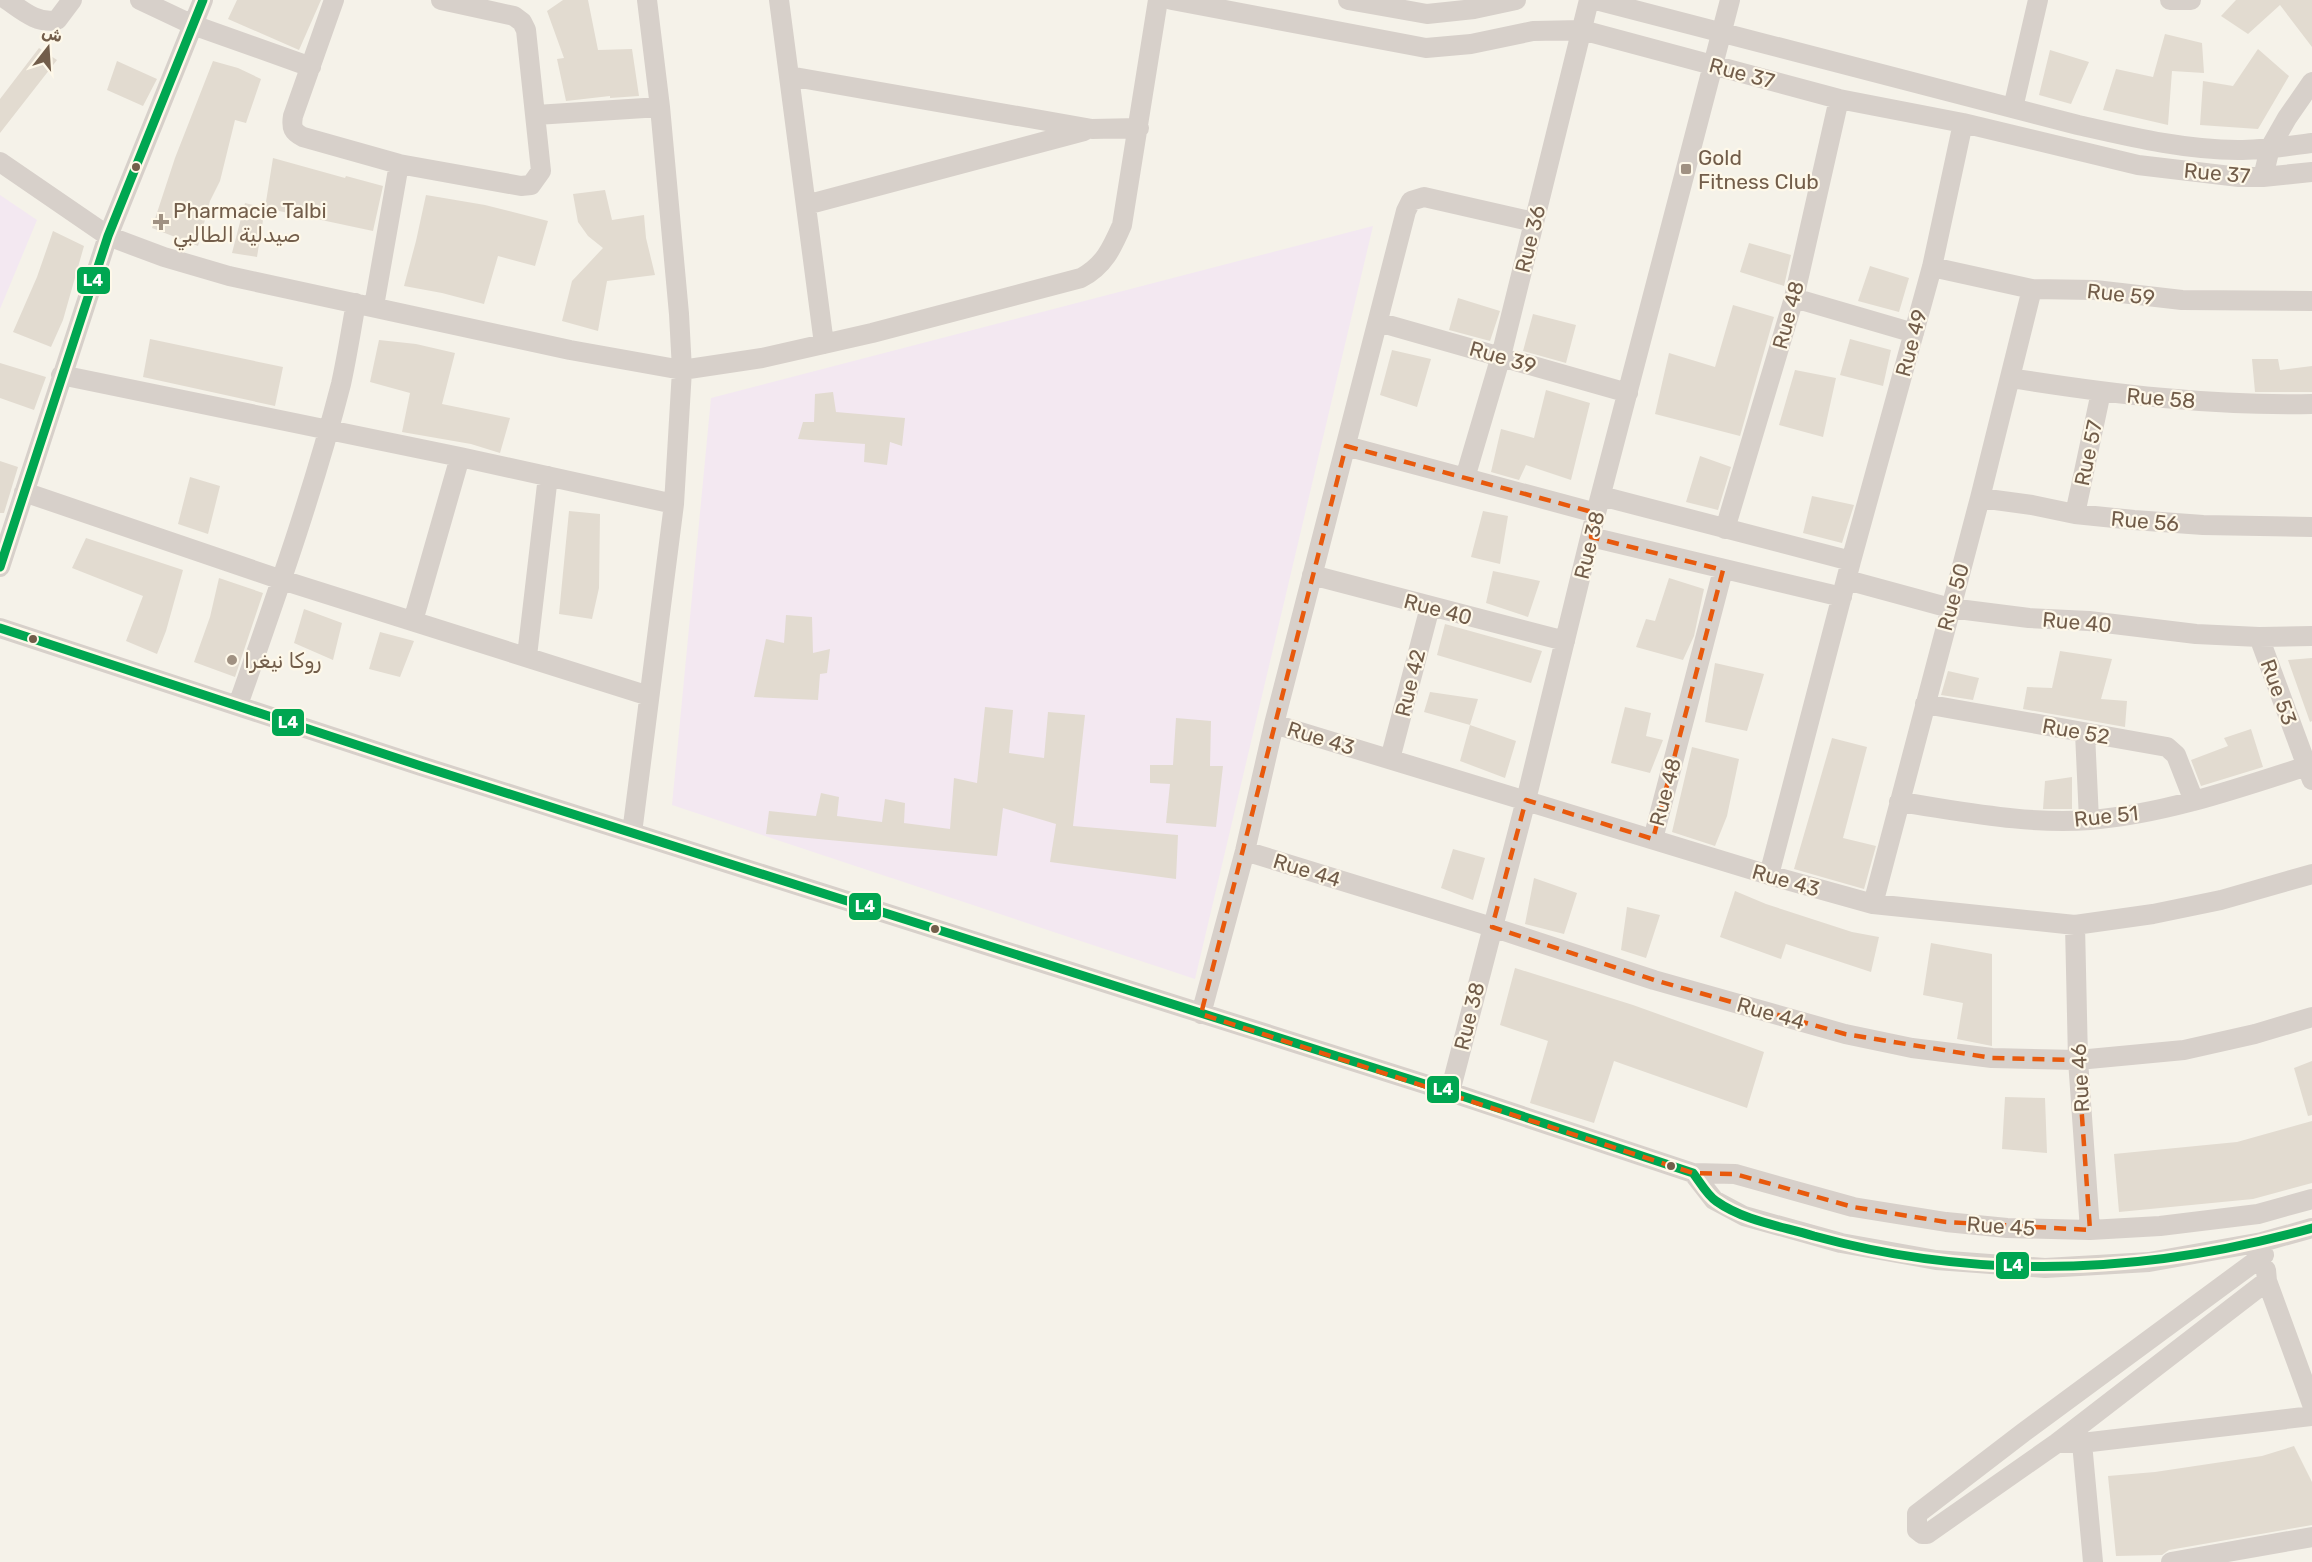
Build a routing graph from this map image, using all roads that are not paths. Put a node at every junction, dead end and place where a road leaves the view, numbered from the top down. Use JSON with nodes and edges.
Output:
{"nodes":[{"id":1,"x":7,"y":0,"type":"edge"},
{"id":2,"x":72,"y":0,"type":"edge"},
{"id":3,"x":140,"y":0,"type":"edge"},
{"id":4,"x":203,"y":0,"type":"edge"},
{"id":5,"x":334,"y":0,"type":"edge"},
{"id":6,"x":441,"y":0,"type":"edge"},
{"id":7,"x":647,"y":0,"type":"edge"},
{"id":8,"x":779,"y":0,"type":"edge"},
{"id":9,"x":1158,"y":0,"type":"edge"},
{"id":10,"x":1172,"y":0,"type":"edge"},
{"id":11,"x":1347,"y":0,"type":"edge"},
{"id":12,"x":1516,"y":0,"type":"edge"},
{"id":13,"x":1589,"y":0,"type":"edge"},
{"id":14,"x":1596,"y":0,"type":"edge"},
{"id":15,"x":1731,"y":0,"type":"edge"},
{"id":16,"x":2038,"y":0,"type":"edge"},
{"id":17,"x":2170,"y":0,"type":"edge"},
{"id":18,"x":2191,"y":0,"type":"edge"},
{"id":19,"x":1475,"y":4,"type":"edge"},
{"id":20,"x":193,"y":25,"type":"junction"},
{"id":21,"x":1582,"y":30,"type":"junction"},
{"id":22,"x":1338,"y":32,"type":"junction"},
{"id":23,"x":1722,"y":34,"type":"junction"},
{"id":24,"x":1713,"y":66,"type":"junction"},
{"id":25,"x":311,"y":67,"type":"junction"},
{"id":26,"x":789,"y":76,"type":"junction"},
{"id":27,"x":2312,"y":82,"type":"edge"},
{"id":28,"x":1839,"y":99,"type":"junction"},
{"id":29,"x":660,"y":107,"type":"junction"},
{"id":30,"x":2013,"y":108,"type":"junction"},
{"id":31,"x":536,"y":115,"type":"junction"},
{"id":32,"x":1963,"y":123,"type":"junction"},
{"id":33,"x":1139,"y":128,"type":"junction"},
{"id":34,"x":1092,"y":129,"type":"junction"},
{"id":35,"x":2312,"y":143,"type":"edge"},
{"id":36,"x":2270,"y":148,"type":"junction"},
{"id":37,"x":0,"y":162,"type":"edge"},
{"id":38,"x":399,"y":164,"type":"junction"},
{"id":39,"x":2312,"y":172,"type":"edge"},
{"id":40,"x":2263,"y":177,"type":"junction"},
{"id":41,"x":806,"y":205,"type":"junction"},
{"id":42,"x":1534,"y":222,"type":"junction"},
{"id":43,"x":108,"y":236,"type":"junction"},
{"id":44,"x":1932,"y":267,"type":"junction"},
{"id":45,"x":2032,"y":289,"type":"junction"},
{"id":46,"x":1794,"y":298,"type":"junction"},
{"id":47,"x":2312,"y":301,"type":"edge"},
{"id":48,"x":365,"y":304,"type":"junction"},
{"id":49,"x":1378,"y":322,"type":"junction"},
{"id":50,"x":1914,"y":333,"type":"junction"},
{"id":51,"x":824,"y":344,"type":"junction"},
{"id":52,"x":1501,"y":356,"type":"junction"},
{"id":53,"x":682,"y":370,"type":"junction"},
{"id":54,"x":61,"y":375,"type":"junction"},
{"id":55,"x":2011,"y":378,"type":"junction"},
{"id":56,"x":2101,"y":392,"type":"junction"},
{"id":57,"x":1628,"y":393,"type":"junction"},
{"id":58,"x":2312,"y":404,"type":"edge"},
{"id":59,"x":329,"y":429,"type":"junction"},
{"id":60,"x":1346,"y":446,"type":"junction"},
{"id":61,"x":460,"y":457,"type":"junction"},
{"id":62,"x":548,"y":476,"type":"junction"},
{"id":63,"x":1465,"y":477,"type":"junction"},
{"id":64,"x":24,"y":492,"type":"junction"},
{"id":65,"x":1980,"y":498,"type":"junction"},
{"id":66,"x":674,"y":504,"type":"junction"},
{"id":67,"x":1598,"y":505,"type":"junction"},
{"id":68,"x":2075,"y":514,"type":"junction"},
{"id":69,"x":2312,"y":528,"type":"edge"},
{"id":70,"x":1725,"y":529,"type":"junction"},
{"id":71,"x":1591,"y":537,"type":"junction"},
{"id":72,"x":1851,"y":561,"type":"junction"},
{"id":73,"x":0,"y":567,"type":"edge"},
{"id":74,"x":1724,"y":570,"type":"junction"},
{"id":75,"x":1311,"y":575,"type":"junction"},
{"id":76,"x":282,"y":580,"type":"junction"},
{"id":77,"x":1844,"y":589,"type":"junction"},
{"id":78,"x":1430,"y":607,"type":"junction"},
{"id":79,"x":1950,"y":608,"type":"junction"},
{"id":80,"x":413,"y":621,"type":"junction"},
{"id":81,"x":0,"y":628,"type":"edge"},
{"id":82,"x":2312,"y":636,"type":"edge"},
{"id":83,"x":2259,"y":637,"type":"junction"},
{"id":84,"x":1565,"y":641,"type":"junction"},
{"id":85,"x":526,"y":656,"type":"junction"},
{"id":86,"x":649,"y":696,"type":"junction"},
{"id":87,"x":1925,"y":704,"type":"junction"},
{"id":88,"x":238,"y":705,"type":"junction"},
{"id":89,"x":1274,"y":724,"type":"junction"},
{"id":90,"x":2085,"y":733,"type":"junction"},
{"id":91,"x":1390,"y":759,"type":"junction"},
{"id":92,"x":2309,"y":773,"type":"edge"},
{"id":93,"x":1526,"y":800,"type":"junction"},
{"id":94,"x":2194,"y":801,"type":"junction"},
{"id":95,"x":1899,"y":802,"type":"junction"},
{"id":96,"x":2090,"y":820,"type":"junction"},
{"id":97,"x":632,"y":833,"type":"junction"},
{"id":98,"x":1653,"y":839,"type":"junction"},
{"id":99,"x":1245,"y":851,"type":"junction"},
{"id":100,"x":2312,"y":874,"type":"edge"},
{"id":101,"x":1769,"y":875,"type":"junction"},
{"id":102,"x":1873,"y":904,"type":"junction"},
{"id":103,"x":2075,"y":925,"type":"junction"},
{"id":104,"x":1492,"y":927,"type":"junction"},
{"id":105,"x":1201,"y":1014,"type":"junction"},
{"id":106,"x":2312,"y":1017,"type":"edge"},
{"id":107,"x":2078,"y":1060,"type":"junction"},
{"id":108,"x":1450,"y":1092,"type":"junction"},
{"id":109,"x":1693,"y":1173,"type":"junction"},
{"id":110,"x":2312,"y":1199,"type":"edge"},
{"id":111,"x":2258,"y":1214,"type":"junction"},
{"id":112,"x":2312,"y":1228,"type":"edge"},
{"id":113,"x":2090,"y":1230,"type":"junction"},
{"id":114,"x":2263,"y":1249,"type":"junction"},
{"id":115,"x":2267,"y":1281,"type":"junction"},
{"id":116,"x":2312,"y":1404,"type":"edge"},
{"id":117,"x":2312,"y":1416,"type":"edge"},
{"id":118,"x":2024,"y":1432,"type":"junction"},
{"id":119,"x":2082,"y":1443,"type":"junction"},
{"id":120,"x":2049,"y":1448,"type":"junction"},
{"id":121,"x":2312,"y":1537,"type":"edge"},
{"id":122,"x":2093,"y":1562,"type":"edge"},
{"id":123,"x":2171,"y":1562,"type":"edge"}],
"edges":[{"from":1,"to":2,"type":"street"},
{"from":3,"to":20,"type":"street"},
{"from":4,"to":20,"type":"street"},
{"from":5,"to":25,"type":"street"},
{"from":6,"to":31,"type":"street"},
{"from":7,"to":29,"type":"street"},
{"from":8,"to":26,"type":"street"},
{"from":9,"to":33,"type":"street"},
{"from":10,"to":22,"type":"street","name":"Rue 37"},
{"from":11,"to":19,"type":"street"},
{"from":11,"to":22,"type":"street"},
{"from":12,"to":19,"type":"street"},
{"from":13,"to":21,"type":"street","name":"Rue 36"},
{"from":14,"to":23,"type":"street","name":"Rue 37"},
{"from":15,"to":23,"type":"street","name":"Rue 38"},
{"from":16,"to":30,"type":"street"},
{"from":17,"to":18,"type":"street"},
{"from":20,"to":25,"type":"street"},
{"from":20,"to":43,"type":"street"},
{"from":21,"to":22,"type":"street","name":"Rue 37"},
{"from":21,"to":24,"type":"street","name":"Rue 37"},
{"from":21,"to":42,"type":"street","name":"Rue 36"},
{"from":23,"to":24,"type":"street","name":"Rue 38"},
{"from":23,"to":30,"type":"street","name":"Rue 37"},
{"from":24,"to":28,"type":"street","name":"Rue 37"},
{"from":24,"to":57,"type":"street","name":"Rue 38"},
{"from":25,"to":38,"type":"street"},
{"from":26,"to":34,"type":"street"},
{"from":26,"to":41,"type":"street"},
{"from":27,"to":36,"type":"street"},
{"from":28,"to":32,"type":"street","name":"Rue 37"},
{"from":28,"to":46,"type":"street","name":"Rue 48"},
{"from":29,"to":31,"type":"street"},
{"from":29,"to":53,"type":"street"},
{"from":30,"to":36,"type":"street","name":"Rue 37"},
{"from":31,"to":38,"type":"street"},
{"from":32,"to":40,"type":"street","name":"Rue 37"},
{"from":32,"to":44,"type":"street","name":"Rue 49"},
{"from":33,"to":34,"type":"street"},
{"from":33,"to":51,"type":"street"},
{"from":34,"to":41,"type":"street"},
{"from":35,"to":36,"type":"street","name":"Rue 37"},
{"from":36,"to":40,"type":"street"},
{"from":37,"to":43,"type":"street"},
{"from":38,"to":48,"type":"street"},
{"from":39,"to":40,"type":"street","name":"Rue 37"},
{"from":41,"to":51,"type":"street"},
{"from":42,"to":49,"type":"street"},
{"from":42,"to":52,"type":"street","name":"Rue 36"},
{"from":43,"to":48,"type":"street"},
{"from":43,"to":54,"type":"street"},
{"from":44,"to":45,"type":"street","name":"Rue 59"},
{"from":44,"to":50,"type":"street","name":"Rue 49"},
{"from":45,"to":47,"type":"street","name":"Rue 59"},
{"from":45,"to":55,"type":"street","name":"Rue 50"},
{"from":46,"to":50,"type":"street"},
{"from":46,"to":70,"type":"street","name":"Rue 48"},
{"from":48,"to":53,"type":"street"},
{"from":48,"to":59,"type":"street"},
{"from":49,"to":52,"type":"street","name":"Rue 39"},
{"from":49,"to":60,"type":"street"},
{"from":50,"to":72,"type":"street","name":"Rue 49"},
{"from":51,"to":53,"type":"street"},
{"from":52,"to":57,"type":"street","name":"Rue 39"},
{"from":52,"to":63,"type":"street","name":"Rue 36"},
{"from":53,"to":66,"type":"street"},
{"from":54,"to":59,"type":"street"},
{"from":54,"to":64,"type":"street"},
{"from":55,"to":56,"type":"street","name":"Rue 58"},
{"from":55,"to":65,"type":"street","name":"Rue 50"},
{"from":56,"to":58,"type":"street","name":"Rue 58"},
{"from":56,"to":68,"type":"street","name":"Rue 57"},
{"from":57,"to":67,"type":"street","name":"Rue 38"},
{"from":59,"to":61,"type":"street"},
{"from":59,"to":76,"type":"street"},
{"from":60,"to":63,"type":"street"},
{"from":60,"to":75,"type":"street"},
{"from":61,"to":62,"type":"street"},
{"from":61,"to":80,"type":"street"},
{"from":62,"to":66,"type":"street"},
{"from":62,"to":85,"type":"street"},
{"from":63,"to":67,"type":"street"},
{"from":64,"to":73,"type":"street"},
{"from":64,"to":76,"type":"street"},
{"from":65,"to":68,"type":"street","name":"Rue 56"},
{"from":65,"to":79,"type":"street","name":"Rue 50"},
{"from":66,"to":86,"type":"street"},
{"from":67,"to":70,"type":"street"},
{"from":67,"to":71,"type":"street","name":"Rue 38"},
{"from":68,"to":69,"type":"street","name":"Rue 56"},
{"from":70,"to":72,"type":"street"},
{"from":71,"to":74,"type":"street","name":"Rue 40"},
{"from":71,"to":84,"type":"street","name":"Rue 38"},
{"from":72,"to":77,"type":"street"},
{"from":74,"to":77,"type":"street","name":"Rue 40"},
{"from":74,"to":98,"type":"street","name":"Rue 48"},
{"from":75,"to":78,"type":"street","name":"Rue 40"},
{"from":75,"to":89,"type":"street"},
{"from":76,"to":80,"type":"street"},
{"from":76,"to":88,"type":"street"},
{"from":77,"to":79,"type":"street","name":"Rue 40"},
{"from":77,"to":101,"type":"street"},
{"from":78,"to":84,"type":"street","name":"Rue 40"},
{"from":78,"to":91,"type":"street","name":"Rue 42"},
{"from":79,"to":83,"type":"street","name":"Rue 40"},
{"from":79,"to":87,"type":"street","name":"Rue 50"},
{"from":80,"to":85,"type":"street"},
{"from":81,"to":88,"type":"street","name":"Rue 45"},
{"from":82,"to":83,"type":"street","name":"Rue 40"},
{"from":83,"to":92,"type":"street","name":"Rue 53"},
{"from":84,"to":93,"type":"street","name":"Rue 38"},
{"from":85,"to":86,"type":"street"},
{"from":86,"to":97,"type":"street"},
{"from":87,"to":90,"type":"street","name":"Rue 52"},
{"from":87,"to":95,"type":"street","name":"Rue 50"},
{"from":88,"to":97,"type":"street","name":"Rue 45"},
{"from":89,"to":91,"type":"street","name":"Rue 43"},
{"from":89,"to":99,"type":"street"},
{"from":90,"to":94,"type":"street","name":"Rue 52"},
{"from":90,"to":96,"type":"street"},
{"from":91,"to":93,"type":"street","name":"Rue 43"},
{"from":92,"to":94,"type":"street","name":"Rue 51"},
{"from":93,"to":98,"type":"street","name":"Rue 43"},
{"from":93,"to":104,"type":"street","name":"Rue 38"},
{"from":94,"to":96,"type":"street","name":"Rue 51"},
{"from":95,"to":96,"type":"street","name":"Rue 51"},
{"from":95,"to":102,"type":"street","name":"Rue 50"},
{"from":97,"to":105,"type":"street","name":"Rue 45"},
{"from":98,"to":101,"type":"street","name":"Rue 43"},
{"from":99,"to":104,"type":"street","name":"Rue 44"},
{"from":99,"to":105,"type":"street"},
{"from":100,"to":103,"type":"street","name":"Rue 43"},
{"from":101,"to":102,"type":"street","name":"Rue 43"},
{"from":102,"to":103,"type":"street","name":"Rue 43"},
{"from":103,"to":107,"type":"street","name":"Rue 46"},
{"from":104,"to":107,"type":"street","name":"Rue 44"},
{"from":104,"to":108,"type":"street","name":"Rue 38"},
{"from":105,"to":108,"type":"street","name":"Rue 45"},
{"from":106,"to":107,"type":"street","name":"Rue 44"},
{"from":107,"to":113,"type":"street","name":"Rue 46"},
{"from":108,"to":109,"type":"street","name":"Rue 45"},
{"from":109,"to":113,"type":"street","name":"Rue 45"},
{"from":109,"to":114,"type":"street","name":"Rue 45"},
{"from":110,"to":111,"type":"street","name":"Rue 45"},
{"from":111,"to":113,"type":"street","name":"Rue 45"},
{"from":111,"to":114,"type":"street"},
{"from":112,"to":114,"type":"street","name":"Rue 45"},
{"from":114,"to":115,"type":"street"},
{"from":114,"to":118,"type":"street"},
{"from":115,"to":116,"type":"street"},
{"from":115,"to":120,"type":"street"},
{"from":117,"to":119,"type":"street"},
{"from":118,"to":120,"type":"street"},
{"from":118,"to":120,"type":"street"},
{"from":119,"to":120,"type":"street"},
{"from":119,"to":122,"type":"street"},
{"from":121,"to":123,"type":"street"}]}
